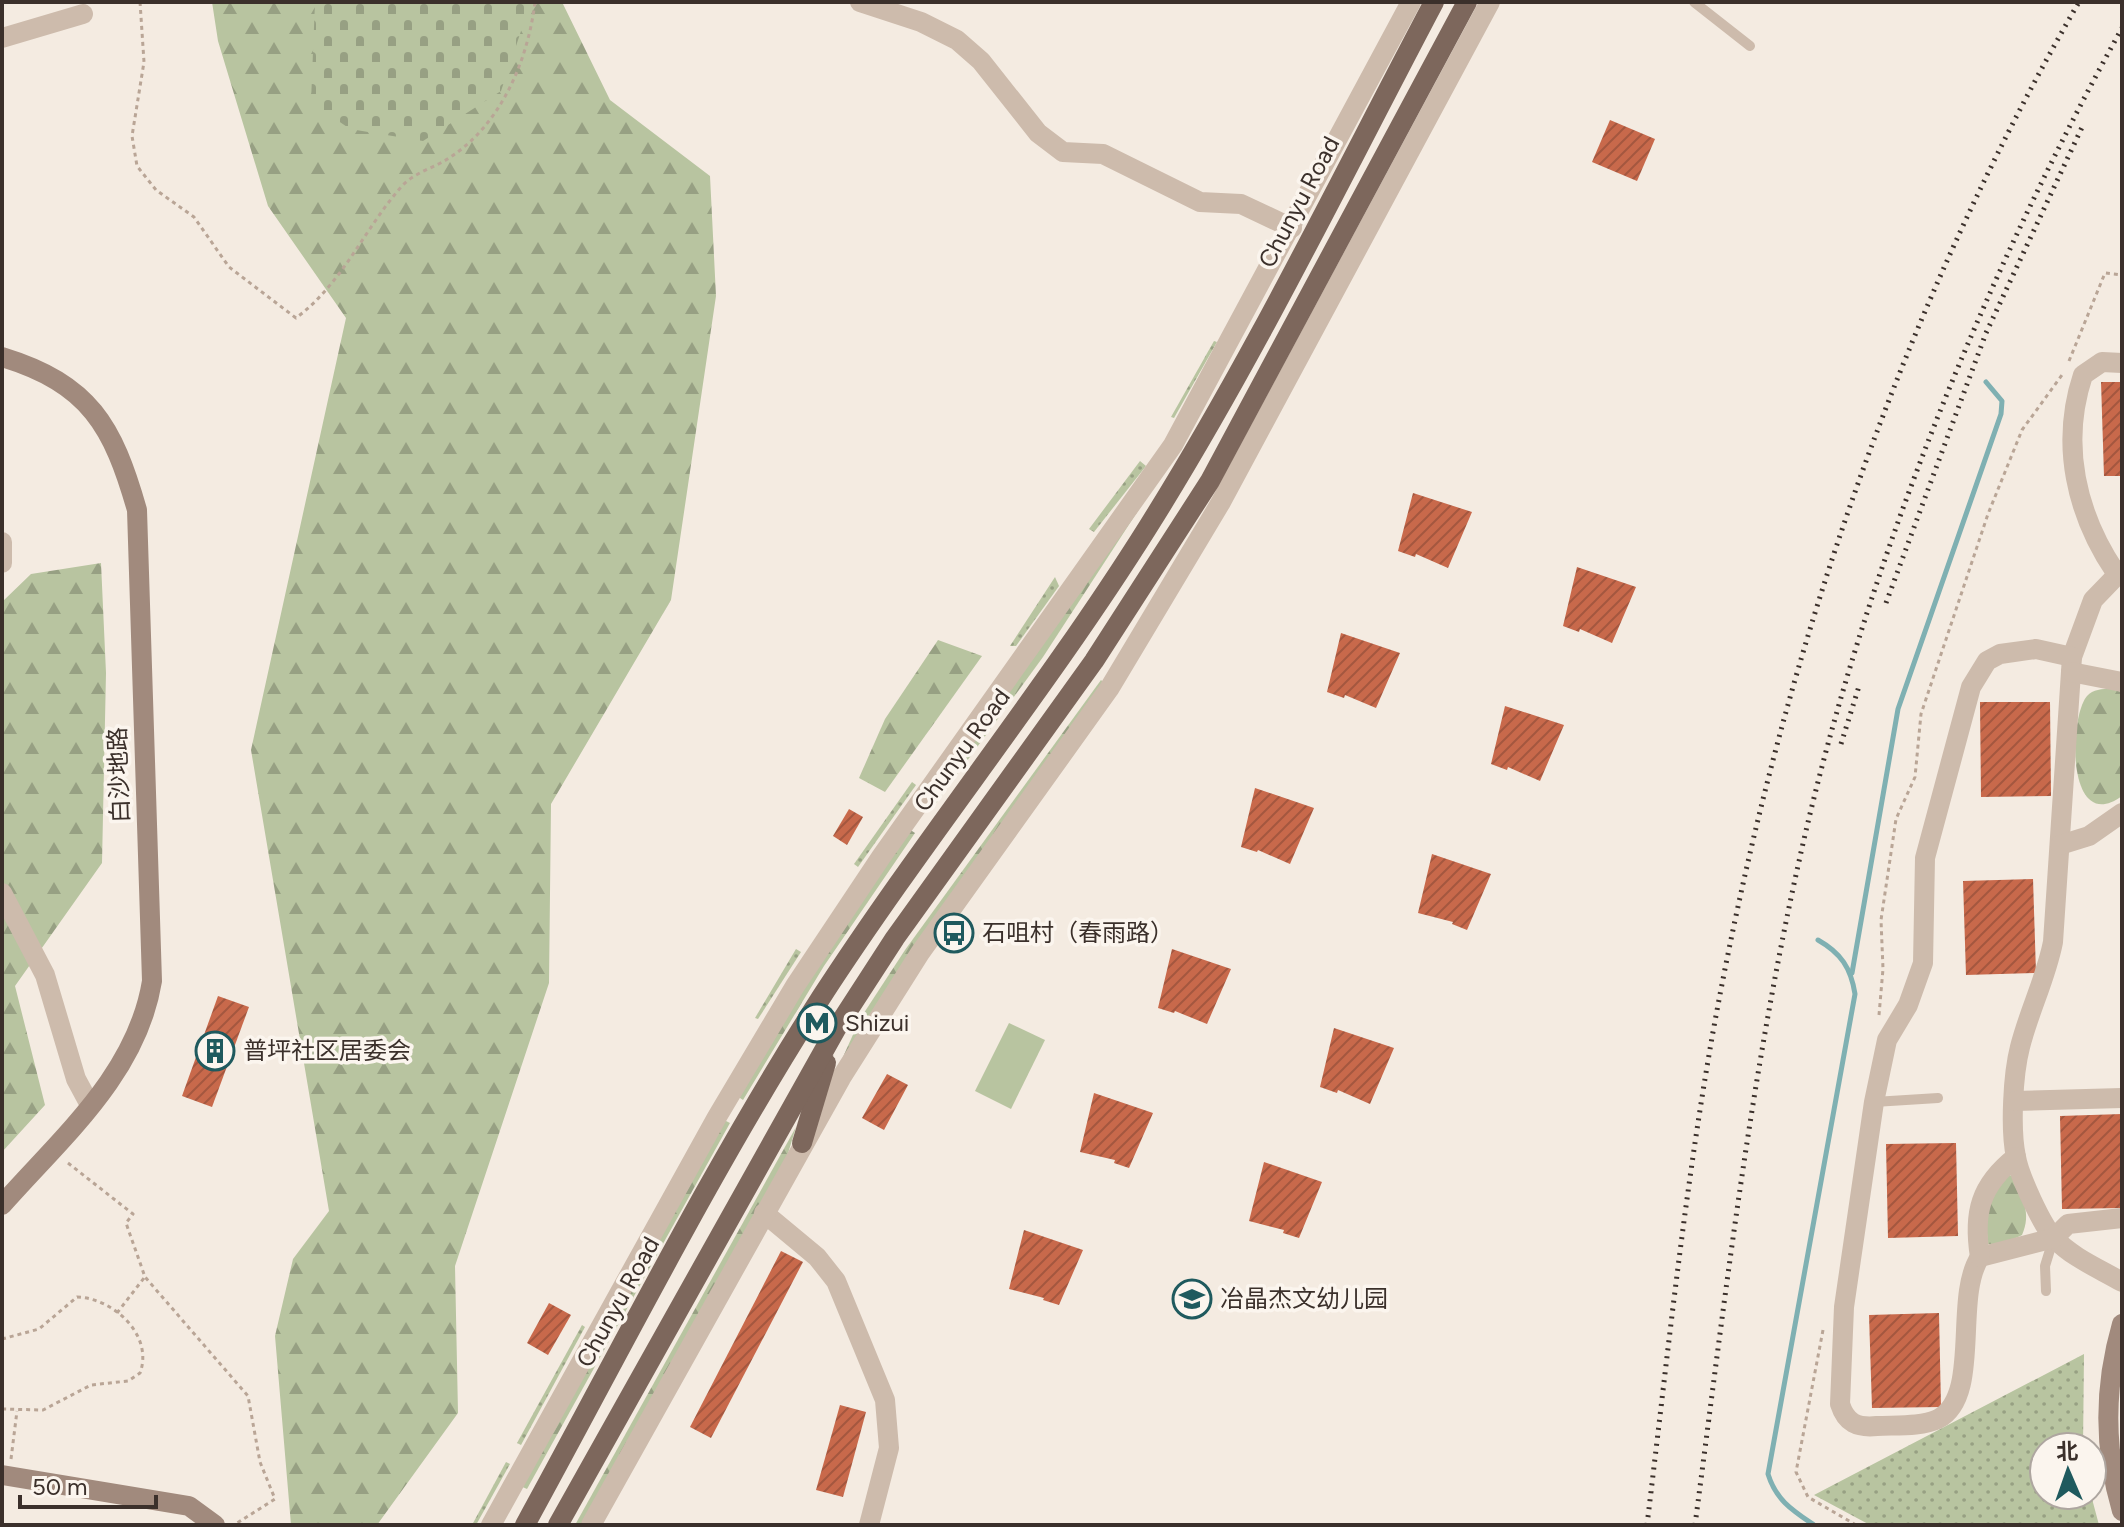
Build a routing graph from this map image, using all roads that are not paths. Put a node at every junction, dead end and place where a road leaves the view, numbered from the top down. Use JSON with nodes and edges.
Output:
{"nodes":[{"id":1,"x":860,"y":2,"type":"edge"},
{"id":2,"x":1411,"y":2,"type":"edge"},
{"id":3,"x":1434,"y":2,"type":"edge"},
{"id":4,"x":1467,"y":2,"type":"edge"},
{"id":5,"x":1490,"y":2,"type":"edge"},
{"id":6,"x":1694,"y":2,"type":"edge"},
{"id":7,"x":83,"y":14,"type":"dead end"},
{"id":8,"x":2,"y":38,"type":"edge"},
{"id":9,"x":1750,"y":46,"type":"dead end"},
{"id":10,"x":1292,"y":228,"type":"junction"},
{"id":11,"x":2,"y":357,"type":"edge"},
{"id":12,"x":2122,"y":363,"type":"edge"},
{"id":13,"x":2,"y":542,"type":"edge"},
{"id":14,"x":2,"y":563,"type":"edge"},
{"id":15,"x":2119,"y":572,"type":"edge"},
{"id":16,"x":2072,"y":665,"type":"junction"},
{"id":17,"x":2122,"y":682,"type":"edge"},
{"id":18,"x":2122,"y":813,"type":"edge"},
{"id":19,"x":2060,"y":845,"type":"junction"},
{"id":20,"x":2,"y":893,"type":"edge"},
{"id":21,"x":836,"y":1029,"type":"junction"},
{"id":22,"x":1938,"y":1098,"type":"dead end"},
{"id":23,"x":2122,"y":1098,"type":"edge"},
{"id":24,"x":2015,"y":1101,"type":"junction"},
{"id":25,"x":1874,"y":1102,"type":"junction"},
{"id":26,"x":90,"y":1105,"type":"junction"},
{"id":27,"x":802,"y":1143,"type":"junction"},
{"id":28,"x":2016,"y":1157,"type":"junction"},
{"id":29,"x":2,"y":1205,"type":"edge"},
{"id":30,"x":764,"y":1213,"type":"junction"},
{"id":31,"x":2122,"y":1218,"type":"edge"},
{"id":32,"x":2054,"y":1238,"type":"junction"},
{"id":33,"x":1980,"y":1257,"type":"junction"},
{"id":34,"x":2122,"y":1282,"type":"edge"},
{"id":35,"x":2046,"y":1291,"type":"dead end"},
{"id":36,"x":2122,"y":1324,"type":"edge"},
{"id":37,"x":6,"y":1476,"type":"edge"},
{"id":38,"x":2122,"y":1511,"type":"edge"},
{"id":39,"x":215,"y":1525,"type":"edge"},
{"id":40,"x":491,"y":1525,"type":"edge"},
{"id":41,"x":525,"y":1525,"type":"edge"},
{"id":42,"x":558,"y":1525,"type":"edge"},
{"id":43,"x":591,"y":1525,"type":"edge"},
{"id":44,"x":869,"y":1525,"type":"edge"}],
"edges":[{"from":1,"to":10,"type":"street"},
{"from":2,"to":10,"type":"street"},
{"from":3,"to":41,"type":"main road","name":"Chunyu Road"},
{"from":4,"to":21,"type":"main road"},
{"from":5,"to":27,"type":"street"},
{"from":6,"to":9,"type":"lane"},
{"from":7,"to":8,"type":"street"},
{"from":10,"to":40,"type":"street"},
{"from":11,"to":26,"type":"street","name":"白沙地路"},
{"from":12,"to":15,"type":"street"},
{"from":13,"to":14,"type":"street"},
{"from":15,"to":16,"type":"street"},
{"from":16,"to":17,"type":"street"},
{"from":16,"to":19,"type":"street"},
{"from":16,"to":25,"type":"street"},
{"from":18,"to":19,"type":"street"},
{"from":19,"to":24,"type":"street"},
{"from":20,"to":26,"type":"street"},
{"from":21,"to":27,"type":"main road"},
{"from":21,"to":42,"type":"main road"},
{"from":22,"to":25,"type":"lane"},
{"from":23,"to":24,"type":"street"},
{"from":24,"to":28,"type":"street"},
{"from":25,"to":33,"type":"street"},
{"from":26,"to":29,"type":"street","name":"白沙地路"},
{"from":27,"to":30,"type":"street"},
{"from":28,"to":32,"type":"street"},
{"from":28,"to":33,"type":"street"},
{"from":30,"to":43,"type":"street"},
{"from":30,"to":44,"type":"street"},
{"from":31,"to":32,"type":"street"},
{"from":32,"to":33,"type":"street"},
{"from":32,"to":34,"type":"street"},
{"from":32,"to":35,"type":"lane"},
{"from":36,"to":38,"type":"street"},
{"from":37,"to":39,"type":"street"}]}
